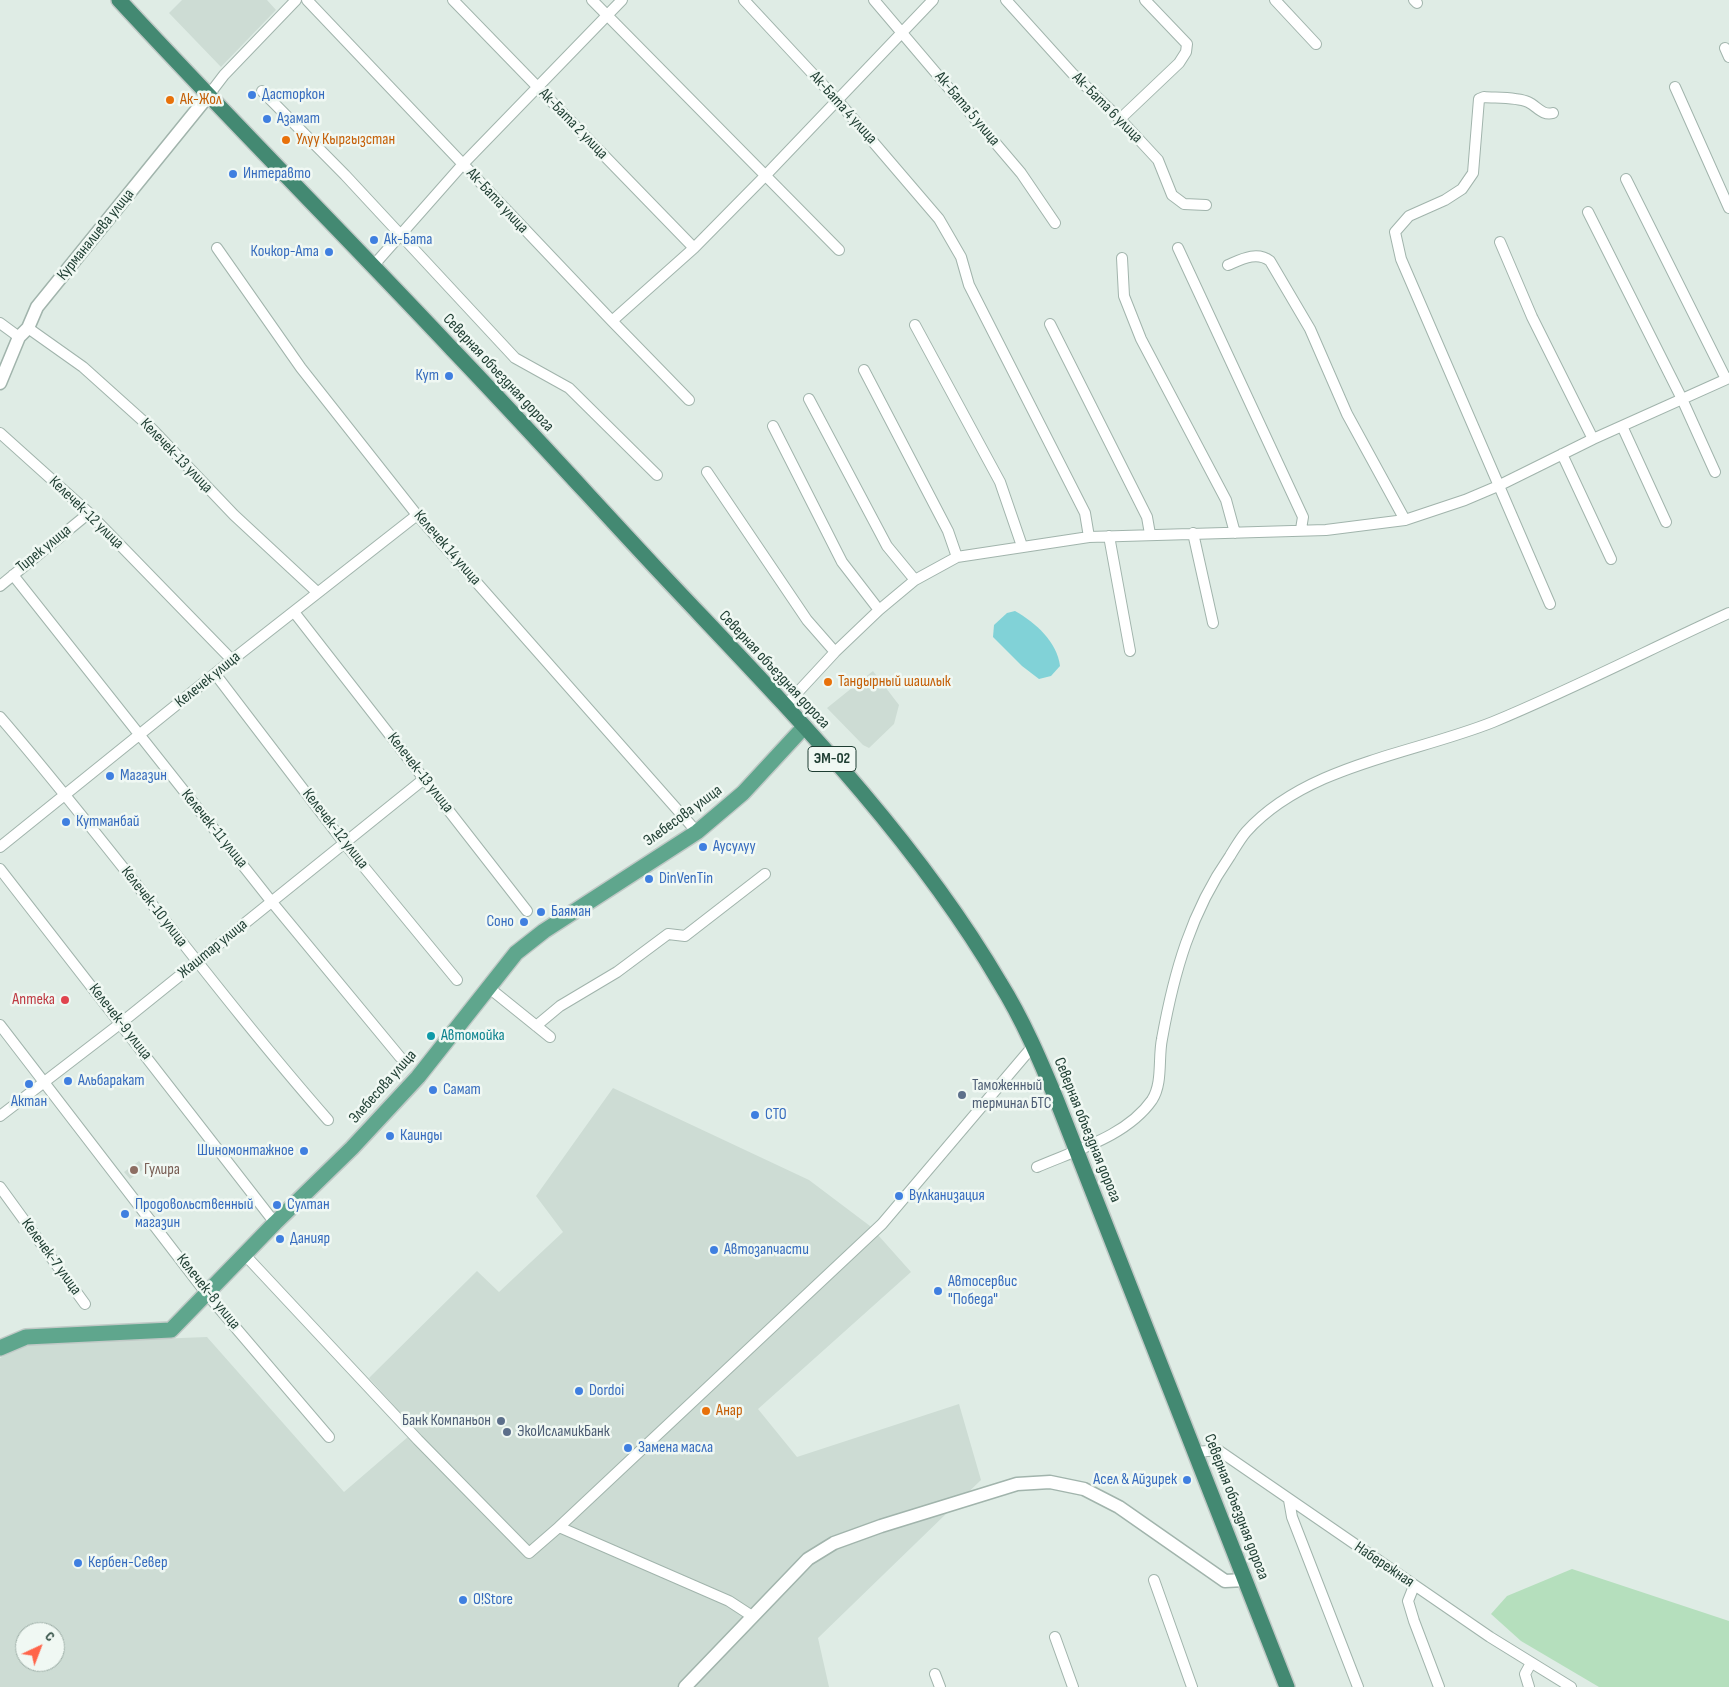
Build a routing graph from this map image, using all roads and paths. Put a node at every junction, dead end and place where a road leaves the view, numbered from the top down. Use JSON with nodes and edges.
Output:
{"nodes":[{"id":1,"x":119,"y":0,"type":"edge"},
{"id":2,"x":296,"y":0,"type":"edge"},
{"id":3,"x":307,"y":0,"type":"edge"},
{"id":4,"x":453,"y":0,"type":"edge"},
{"id":5,"x":592,"y":0,"type":"edge"},
{"id":6,"x":622,"y":0,"type":"edge"},
{"id":7,"x":744,"y":0,"type":"edge"},
{"id":8,"x":874,"y":0,"type":"edge"},
{"id":9,"x":933,"y":0,"type":"edge"},
{"id":10,"x":1006,"y":0,"type":"edge"},
{"id":11,"x":1145,"y":0,"type":"edge"},
{"id":12,"x":1275,"y":0,"type":"edge"},
{"id":13,"x":607,"y":15,"type":"junction"},
{"id":14,"x":902,"y":32,"type":"junction"},
{"id":15,"x":1316,"y":44,"type":"dead end"},
{"id":16,"x":1674,"y":87,"type":"dead end"},
{"id":17,"x":538,"y":88,"type":"junction"},
{"id":18,"x":262,"y":91,"type":"dead end"},
{"id":19,"x":208,"y":96,"type":"junction"},
{"id":20,"x":838,"y":102,"type":"junction"},
{"id":21,"x":1553,"y":113,"type":"dead end"},
{"id":22,"x":1120,"y":118,"type":"junction"},
{"id":23,"x":462,"y":164,"type":"junction"},
{"id":24,"x":764,"y":177,"type":"junction"},
{"id":25,"x":1626,"y":179,"type":"dead end"},
{"id":26,"x":1206,"y":205,"type":"dead end"},
{"id":27,"x":1729,"y":208,"type":"edge"},
{"id":28,"x":1588,"y":212,"type":"dead end"},
{"id":29,"x":1055,"y":223,"type":"dead end"},
{"id":30,"x":400,"y":234,"type":"junction"},
{"id":31,"x":1500,"y":242,"type":"dead end"},
{"id":32,"x":217,"y":248,"type":"dead end"},
{"id":33,"x":694,"y":248,"type":"junction"},
{"id":34,"x":1178,"y":248,"type":"dead end"},
{"id":35,"x":838,"y":250,"type":"dead end"},
{"id":36,"x":1122,"y":258,"type":"dead end"},
{"id":37,"x":1228,"y":265,"type":"dead end"},
{"id":38,"x":373,"y":266,"type":"junction"},
{"id":39,"x":612,"y":321,"type":"junction"},
{"id":40,"x":0,"y":323,"type":"edge"},
{"id":41,"x":1050,"y":324,"type":"dead end"},
{"id":42,"x":915,"y":325,"type":"dead end"},
{"id":43,"x":23,"y":333,"type":"junction"},
{"id":44,"x":864,"y":370,"type":"dead end"},
{"id":45,"x":1727,"y":378,"type":"edge"},
{"id":46,"x":0,"y":383,"type":"edge"},
{"id":47,"x":809,"y":399,"type":"dead end"},
{"id":48,"x":1682,"y":399,"type":"junction"},
{"id":49,"x":690,"y":400,"type":"dead end"},
{"id":50,"x":773,"y":426,"type":"dead end"},
{"id":51,"x":1622,"y":426,"type":"junction"},
{"id":52,"x":0,"y":432,"type":"edge"},
{"id":53,"x":1593,"y":439,"type":"junction"},
{"id":54,"x":1562,"y":454,"type":"junction"},
{"id":55,"x":708,"y":472,"type":"dead end"},
{"id":56,"x":1715,"y":472,"type":"dead end"},
{"id":57,"x":657,"y":475,"type":"dead end"},
{"id":58,"x":1498,"y":486,"type":"junction"},
{"id":59,"x":89,"y":514,"type":"junction"},
{"id":60,"x":417,"y":515,"type":"junction"},
{"id":61,"x":1405,"y":520,"type":"junction"},
{"id":62,"x":1666,"y":522,"type":"dead end"},
{"id":63,"x":1301,"y":529,"type":"junction"},
{"id":64,"x":1194,"y":533,"type":"junction"},
{"id":65,"x":1236,"y":533,"type":"junction"},
{"id":66,"x":1150,"y":534,"type":"junction"},
{"id":67,"x":1109,"y":536,"type":"junction"},
{"id":68,"x":1089,"y":537,"type":"junction"},
{"id":69,"x":1022,"y":546,"type":"junction"},
{"id":70,"x":957,"y":557,"type":"junction"},
{"id":71,"x":1611,"y":559,"type":"dead end"},
{"id":72,"x":13,"y":575,"type":"junction"},
{"id":73,"x":915,"y":580,"type":"junction"},
{"id":74,"x":0,"y":586,"type":"edge"},
{"id":75,"x":317,"y":592,"type":"junction"},
{"id":76,"x":1550,"y":604,"type":"dead end"},
{"id":77,"x":879,"y":610,"type":"junction"},
{"id":78,"x":294,"y":612,"type":"junction"},
{"id":79,"x":1729,"y":613,"type":"edge"},
{"id":80,"x":1213,"y":623,"type":"dead end"},
{"id":81,"x":1130,"y":651,"type":"dead end"},
{"id":82,"x":835,"y":652,"type":"junction"},
{"id":83,"x":232,"y":660,"type":"junction"},
{"id":84,"x":216,"y":675,"type":"junction"},
{"id":85,"x":785,"y":706,"type":"junction"},
{"id":86,"x":0,"y":717,"type":"edge"},
{"id":87,"x":804,"y":727,"type":"junction"},
{"id":88,"x":139,"y":735,"type":"junction"},
{"id":89,"x":424,"y":779,"type":"junction"},
{"id":90,"x":67,"y":794,"type":"junction"},
{"id":91,"x":697,"y":832,"type":"junction"},
{"id":92,"x":345,"y":844,"type":"junction"},
{"id":93,"x":0,"y":847,"type":"edge"},
{"id":94,"x":0,"y":869,"type":"edge"},
{"id":95,"x":766,"y":874,"type":"dead end"},
{"id":96,"x":271,"y":901,"type":"junction"},
{"id":97,"x":527,"y":911,"type":"dead end"},
{"id":98,"x":197,"y":962,"type":"junction"},
{"id":99,"x":457,"y":980,"type":"dead end"},
{"id":100,"x":488,"y":987,"type":"junction"},
{"id":101,"x":121,"y":1023,"type":"junction"},
{"id":102,"x":0,"y":1025,"type":"edge"},
{"id":103,"x":536,"y":1026,"type":"junction"},
{"id":104,"x":550,"y":1037,"type":"dead end"},
{"id":105,"x":1033,"y":1046,"type":"junction"},
{"id":106,"x":400,"y":1057,"type":"dead end"},
{"id":107,"x":44,"y":1082,"type":"junction"},
{"id":108,"x":0,"y":1116,"type":"edge"},
{"id":109,"x":328,"y":1120,"type":"dead end"},
{"id":110,"x":1037,"y":1166,"type":"dead end"},
{"id":111,"x":0,"y":1187,"type":"edge"},
{"id":112,"x":275,"y":1223,"type":"junction"},
{"id":113,"x":245,"y":1254,"type":"junction"},
{"id":114,"x":206,"y":1293,"type":"junction"},
{"id":115,"x":85,"y":1304,"type":"dead end"},
{"id":116,"x":0,"y":1348,"type":"edge"},
{"id":117,"x":329,"y":1437,"type":"dead end"},
{"id":118,"x":1197,"y":1452,"type":"junction"},
{"id":119,"x":1288,"y":1500,"type":"junction"},
{"id":120,"x":559,"y":1527,"type":"junction"},
{"id":121,"x":1154,"y":1580,"type":"dead end"},
{"id":122,"x":1245,"y":1580,"type":"junction"},
{"id":123,"x":1414,"y":1586,"type":"junction"},
{"id":124,"x":752,"y":1616,"type":"junction"},
{"id":125,"x":1055,"y":1637,"type":"dead end"},
{"id":126,"x":1531,"y":1663,"type":"junction"},
{"id":127,"x":935,"y":1674,"type":"dead end"},
{"id":128,"x":685,"y":1687,"type":"edge"},
{"id":129,"x":940,"y":1687,"type":"edge"},
{"id":130,"x":1073,"y":1687,"type":"edge"},
{"id":131,"x":1192,"y":1687,"type":"edge"},
{"id":132,"x":1287,"y":1687,"type":"edge"},
{"id":133,"x":1358,"y":1687,"type":"edge"},
{"id":134,"x":1440,"y":1687,"type":"edge"},
{"id":135,"x":1529,"y":1687,"type":"edge"},
{"id":136,"x":1571,"y":1687,"type":"edge"}],
"edges":[{"from":1,"to":19,"type":"highway","name":"Северная объездная дорога","number":"ЭМ-02"},
{"from":2,"to":19,"type":"street"},
{"from":3,"to":23,"type":"street","name":"Ак-Бата улица"},
{"from":4,"to":17,"type":"street","name":"Ак-Бата 2 улица"},
{"from":5,"to":13,"type":"street"},
{"from":6,"to":13,"type":"street"},
{"from":7,"to":20,"type":"street","name":"Ак-Бата 4 улица"},
{"from":8,"to":14,"type":"street","name":"Ак-Бата 5 улица"},
{"from":9,"to":14,"type":"street"},
{"from":10,"to":22,"type":"street","name":"Ак-Бата 6 улица"},
{"from":11,"to":22,"type":"street"},
{"from":12,"to":15,"type":"street"},
{"from":13,"to":17,"type":"street"},
{"from":13,"to":24,"type":"street"},
{"from":14,"to":20,"type":"street"},
{"from":14,"to":29,"type":"street","name":"Ак-Бата 5 улица"},
{"from":16,"to":27,"type":"street"},
{"from":17,"to":23,"type":"street"},
{"from":17,"to":33,"type":"street","name":"Ак-Бата 2 улица"},
{"from":18,"to":30,"type":"street"},
{"from":19,"to":38,"type":"highway","name":"Северная объездная дорога","number":"ЭМ-02"},
{"from":19,"to":43,"type":"street","name":"Курманалиева улица"},
{"from":20,"to":24,"type":"street"},
{"from":20,"to":68,"type":"street","name":"Ак-Бата 4 улица"},
{"from":21,"to":58,"type":"street"},
{"from":22,"to":26,"type":"street","name":"Ак-Бата 6 улица"},
{"from":23,"to":30,"type":"street"},
{"from":23,"to":39,"type":"street","name":"Ак-Бата улица"},
{"from":24,"to":33,"type":"street"},
{"from":24,"to":35,"type":"street"},
{"from":25,"to":45,"type":"street"},
{"from":28,"to":48,"type":"street"},
{"from":30,"to":38,"type":"street"},
{"from":30,"to":57,"type":"street"},
{"from":31,"to":53,"type":"street"},
{"from":32,"to":60,"type":"street","name":"Келечек 14 улица"},
{"from":33,"to":39,"type":"street"},
{"from":34,"to":63,"type":"street"},
{"from":36,"to":65,"type":"street"},
{"from":37,"to":61,"type":"street"},
{"from":38,"to":85,"type":"highway","name":"Северная объездная дорога","number":"ЭМ-02"},
{"from":39,"to":49,"type":"street","name":"Ак-Бата улица"},
{"from":40,"to":43,"type":"street","name":"Келечек-13 улица"},
{"from":41,"to":66,"type":"street"},
{"from":42,"to":69,"type":"street"},
{"from":43,"to":46,"type":"street","name":"Курманалиева улица"},
{"from":43,"to":75,"type":"street","name":"Келечек-13 улица"},
{"from":44,"to":70,"type":"street"},
{"from":45,"to":48,"type":"street"},
{"from":47,"to":73,"type":"street"},
{"from":48,"to":51,"type":"street"},
{"from":48,"to":56,"type":"street"},
{"from":50,"to":77,"type":"street"},
{"from":51,"to":53,"type":"street"},
{"from":51,"to":62,"type":"street"},
{"from":52,"to":59,"type":"street","name":"Келечек-12 улица"},
{"from":53,"to":54,"type":"street"},
{"from":54,"to":58,"type":"street"},
{"from":54,"to":71,"type":"street"},
{"from":55,"to":82,"type":"street"},
{"from":58,"to":61,"type":"street"},
{"from":58,"to":76,"type":"street"},
{"from":59,"to":72,"type":"street","name":"Тирек улица"},
{"from":59,"to":83,"type":"street","name":"Келечек-12 улица"},
{"from":60,"to":75,"type":"street","name":"Келечек улица"},
{"from":60,"to":91,"type":"street","name":"Келечек 14 улица"},
{"from":61,"to":63,"type":"street"},
{"from":63,"to":65,"type":"street"},
{"from":64,"to":65,"type":"street"},
{"from":64,"to":66,"type":"street"},
{"from":64,"to":80,"type":"street"},
{"from":66,"to":67,"type":"street"},
{"from":67,"to":68,"type":"street"},
{"from":67,"to":81,"type":"street"},
{"from":68,"to":69,"type":"street"},
{"from":69,"to":70,"type":"street"},
{"from":70,"to":73,"type":"street"},
{"from":72,"to":74,"type":"street","name":"Тирек улица"},
{"from":72,"to":88,"type":"street","name":"Келечек-11 улица"},
{"from":73,"to":77,"type":"street"},
{"from":75,"to":78,"type":"street","name":"Келечек улица"},
{"from":77,"to":82,"type":"street"},
{"from":78,"to":83,"type":"street","name":"Келечек улица"},
{"from":78,"to":89,"type":"street","name":"Келечек-13 улица"},
{"from":79,"to":110,"type":"street"},
{"from":82,"to":85,"type":"street"},
{"from":83,"to":84,"type":"street","name":"Келечек улица"},
{"from":84,"to":88,"type":"street","name":"Келечек улица"},
{"from":84,"to":92,"type":"street","name":"Келечек-12 улица"},
{"from":85,"to":87,"type":"highway","name":"Северная объездная дорога","number":"ЭМ-02"},
{"from":86,"to":90,"type":"street","name":"Келечек-10 улица"},
{"from":87,"to":91,"type":"main road","name":"Элебесова улица"},
{"from":87,"to":105,"type":"highway","name":"Северная объездная дорога","number":"ЭМ-02"},
{"from":88,"to":90,"type":"street","name":"Келечек улица"},
{"from":88,"to":96,"type":"street","name":"Келечек-11 улица"},
{"from":89,"to":92,"type":"street","name":"Жаштар улица"},
{"from":89,"to":97,"type":"street","name":"Келечек-13 улица"},
{"from":90,"to":93,"type":"street","name":"Келечек улица"},
{"from":90,"to":98,"type":"street","name":"Келечек-10 улица"},
{"from":91,"to":100,"type":"main road","name":"Элебесова улица"},
{"from":92,"to":96,"type":"street","name":"Жаштар улица"},
{"from":92,"to":99,"type":"street","name":"Келечек-12 улица"},
{"from":94,"to":101,"type":"street","name":"Келечек-9 улица"},
{"from":95,"to":103,"type":"street"},
{"from":96,"to":98,"type":"street","name":"Жаштар улица"},
{"from":96,"to":106,"type":"street","name":"Келечек-11 улица"},
{"from":98,"to":101,"type":"street","name":"Жаштар улица"},
{"from":98,"to":109,"type":"street","name":"Келечек-10 улица"},
{"from":100,"to":103,"type":"street"},
{"from":100,"to":112,"type":"main road","name":"Элебесова улица"},
{"from":101,"to":107,"type":"street","name":"Жаштар улица"},
{"from":101,"to":112,"type":"street","name":"Келечек-9 улица"},
{"from":102,"to":107,"type":"street","name":"Келечек-8 улица"},
{"from":103,"to":104,"type":"street"},
{"from":105,"to":118,"type":"highway","name":"Северная объездная дорога","number":"ЭМ-02"},
{"from":105,"to":120,"type":"street"},
{"from":107,"to":108,"type":"street","name":"Жаштар улица"},
{"from":107,"to":114,"type":"street","name":"Келечек-8 улица"},
{"from":111,"to":115,"type":"street","name":"Келечек-7 улица"},
{"from":112,"to":113,"type":"main road","name":"Элебесова улица"},
{"from":113,"to":114,"type":"main road","name":"Элебесова улица"},
{"from":113,"to":120,"type":"street"},
{"from":114,"to":116,"type":"main road","name":"Элебесова улица"},
{"from":114,"to":117,"type":"street","name":"Келечек-8 улица"},
{"from":118,"to":119,"type":"street","name":"Набережная"},
{"from":118,"to":122,"type":"highway","name":"Северная объездная дорога","number":"ЭМ-02"},
{"from":119,"to":123,"type":"street","name":"Набережная"},
{"from":119,"to":133,"type":"street"},
{"from":120,"to":124,"type":"street"},
{"from":121,"to":131,"type":"street"},
{"from":122,"to":124,"type":"street"},
{"from":122,"to":132,"type":"highway","name":"Северная объездная дорога","number":"ЭМ-02"},
{"from":123,"to":126,"type":"street","name":"Набережная"},
{"from":123,"to":134,"type":"street"},
{"from":124,"to":128,"type":"street"},
{"from":125,"to":130,"type":"street"},
{"from":126,"to":135,"type":"street"},
{"from":126,"to":136,"type":"street","name":"Набережная"},
{"from":127,"to":129,"type":"street"}]}
